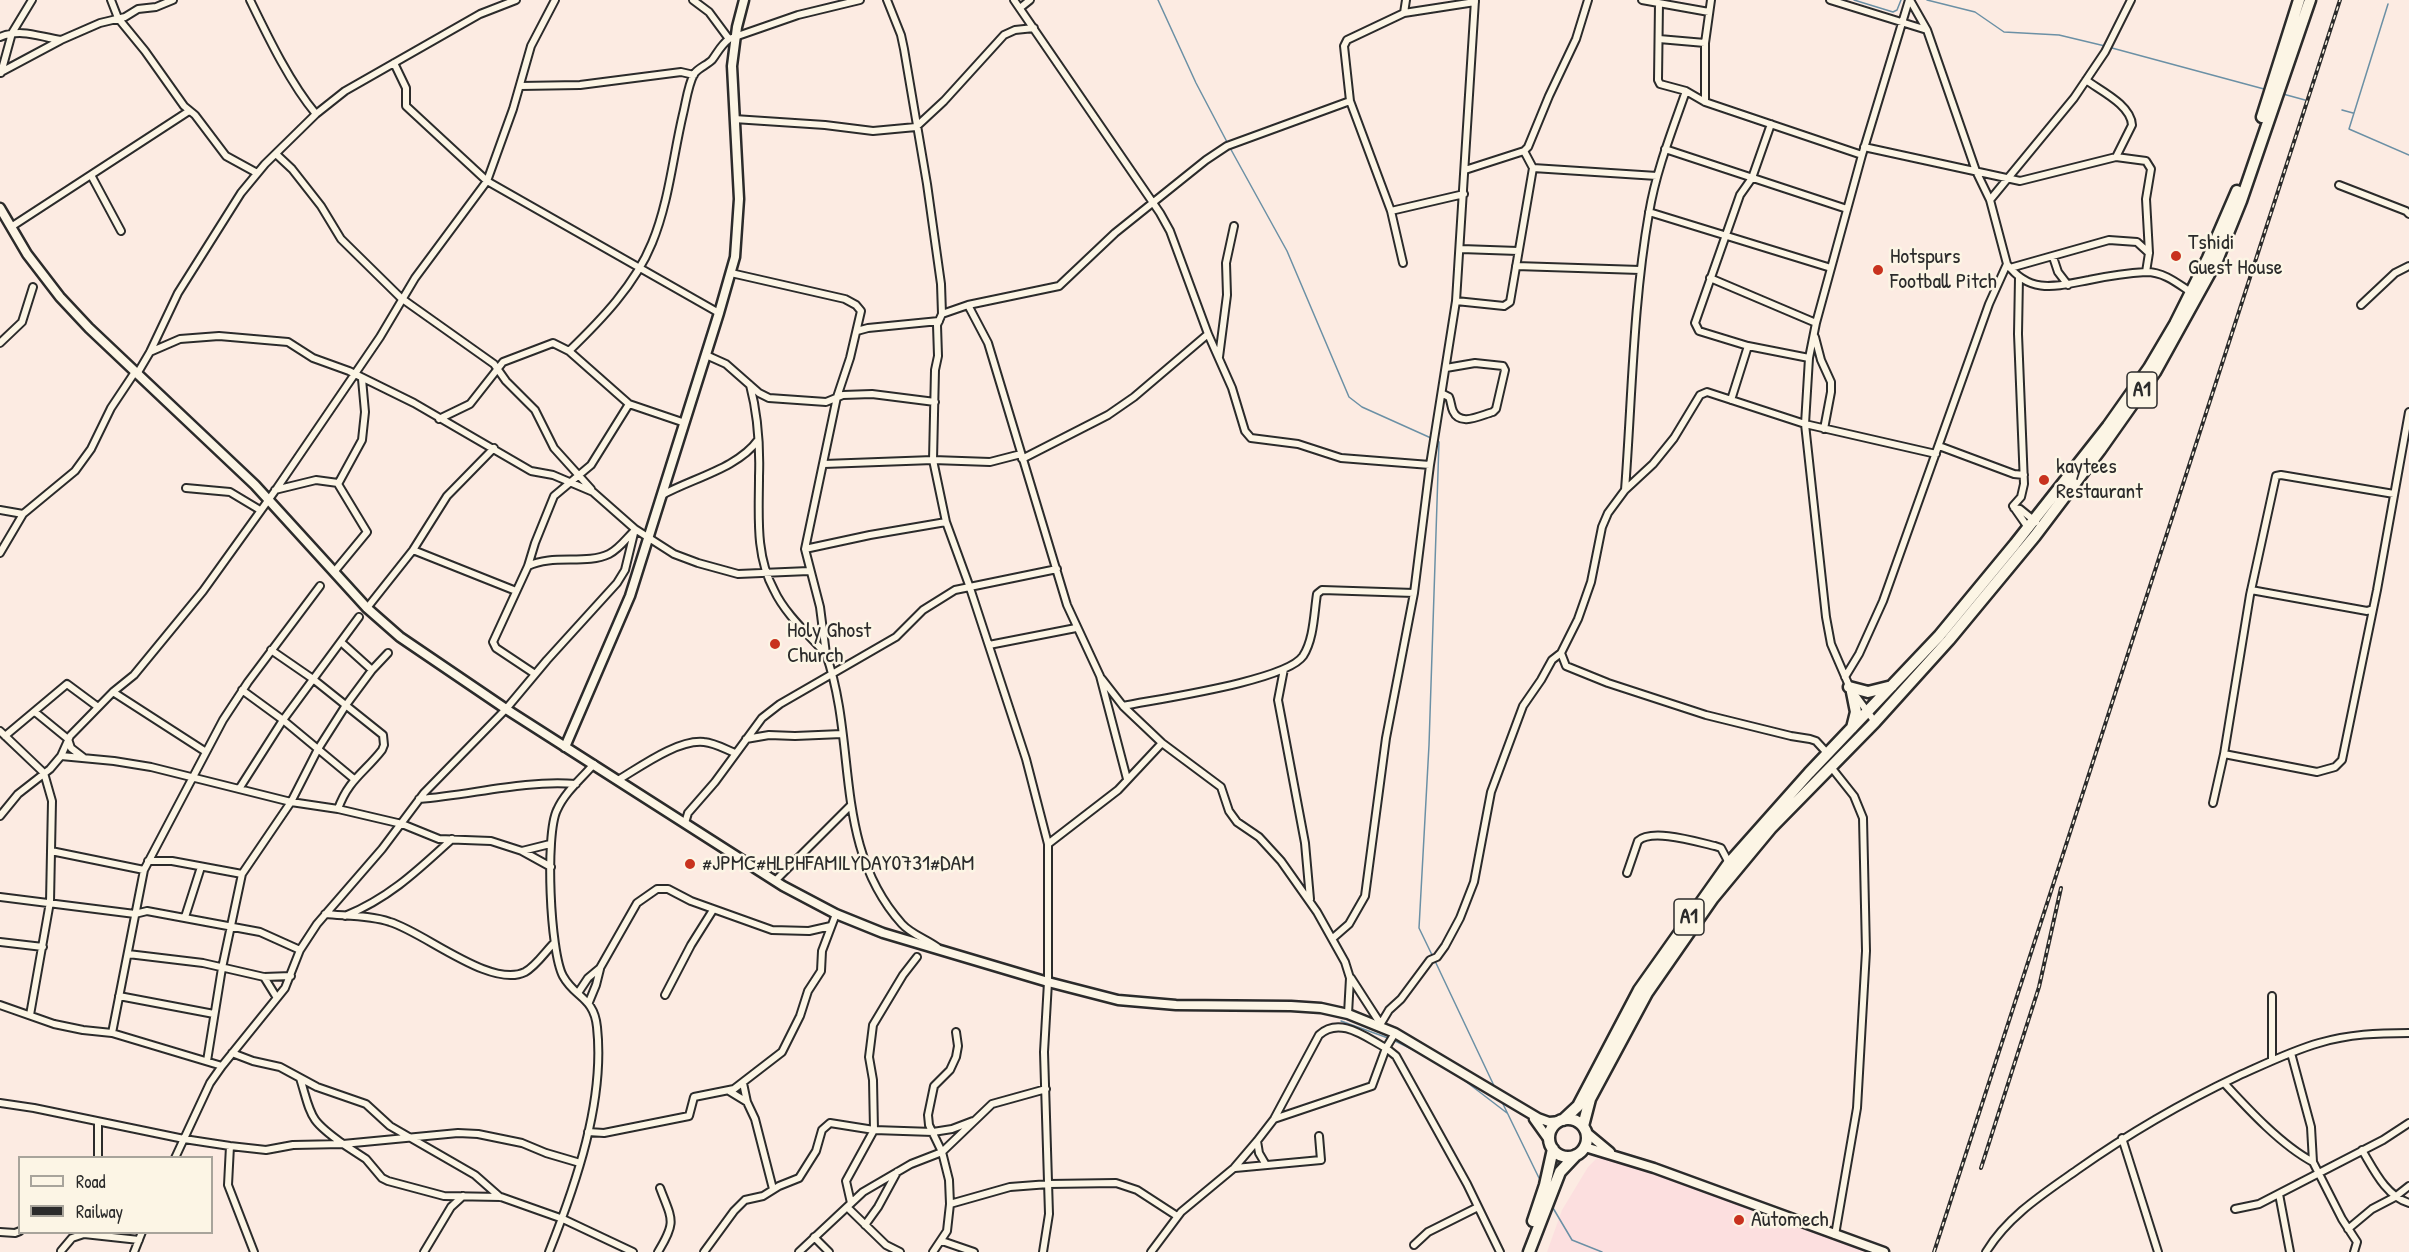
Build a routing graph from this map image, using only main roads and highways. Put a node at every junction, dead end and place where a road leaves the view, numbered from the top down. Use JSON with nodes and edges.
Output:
{"nodes":[{"id":1,"x":2299,"y":0,"type":"edge"},
{"id":2,"x":2310,"y":0,"type":"edge"},
{"id":3,"x":2034,"y":528,"type":"junction"},
{"id":4,"x":1898,"y":682,"type":"junction"},
{"id":5,"x":1872,"y":717,"type":"junction"},
{"id":6,"x":1846,"y":735,"type":"junction"},
{"id":7,"x":1562,"y":1121,"type":"junction"},
{"id":8,"x":1584,"y":1129,"type":"junction"},
{"id":9,"x":1551,"y":1144,"type":"junction"},
{"id":10,"x":1580,"y":1151,"type":"junction"},
{"id":11,"x":1522,"y":1252,"type":"edge"},
{"id":12,"x":1529,"y":1252,"type":"edge"}],
"edges":[{"from":1,"to":3,"type":"highway","number":"A1"},
{"from":2,"to":3,"type":"highway","number":"A1"},
{"from":3,"to":4,"type":"highway","number":"A1"},
{"from":3,"to":5,"type":"highway","number":"A1"},
{"from":4,"to":5,"type":"highway","number":"A1"},
{"from":4,"to":6,"type":"highway"},
{"from":5,"to":6,"type":"highway","number":"A1"},
{"from":5,"to":8,"type":"highway","number":"A1"},
{"from":6,"to":7,"type":"highway","number":"A1"},
{"from":7,"to":8,"type":"highway"},
{"from":7,"to":9,"type":"highway","number":"A1"},
{"from":8,"to":10,"type":"highway","number":"A1"},
{"from":9,"to":10,"type":"highway"},
{"from":9,"to":11,"type":"highway","number":"A1"},
{"from":10,"to":12,"type":"highway"}]}
